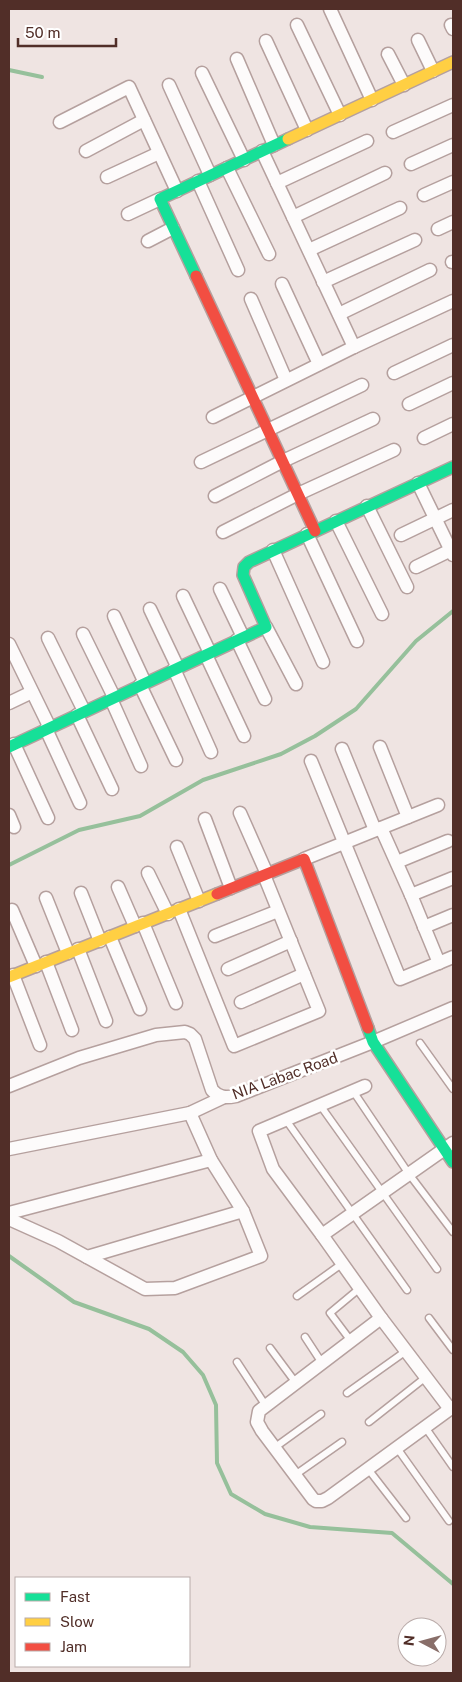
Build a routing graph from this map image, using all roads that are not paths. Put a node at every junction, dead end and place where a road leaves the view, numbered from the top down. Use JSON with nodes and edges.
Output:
{"nodes":[{"id":1,"x":330,"y":9,"type":"edge"},
{"id":2,"x":297,"y":25,"type":"dead end"},
{"id":3,"x":418,"y":40,"type":"dead end"},
{"id":4,"x":266,"y":41,"type":"dead end"},
{"id":5,"x":388,"y":54,"type":"dead end"},
{"id":6,"x":237,"y":59,"type":"dead end"},
{"id":7,"x":453,"y":62,"type":"edge"},
{"id":8,"x":433,"y":72,"type":"junction"},
{"id":9,"x":202,"y":73,"type":"dead end"},
{"id":10,"x":169,"y":85,"type":"dead end"},
{"id":11,"x":404,"y":85,"type":"junction"},
{"id":12,"x":372,"y":100,"type":"junction"},
{"id":13,"x":453,"y":105,"type":"edge"},
{"id":14,"x":340,"y":115,"type":"junction"},
{"id":15,"x":144,"y":120,"type":"junction"},
{"id":16,"x":60,"y":122,"type":"dead end"},
{"id":17,"x":307,"y":130,"type":"junction"},
{"id":18,"x":393,"y":132,"type":"dead end"},
{"id":19,"x":367,"y":141,"type":"dead end"},
{"id":20,"x":274,"y":145,"type":"junction"},
{"id":21,"x":453,"y":145,"type":"edge"},
{"id":22,"x":86,"y":151,"type":"dead end"},
{"id":23,"x":262,"y":151,"type":"junction"},
{"id":24,"x":159,"y":153,"type":"junction"},
{"id":25,"x":244,"y":160,"type":"junction"},
{"id":26,"x":411,"y":164,"type":"dead end"},
{"id":27,"x":227,"y":168,"type":"junction"},
{"id":28,"x":385,"y":174,"type":"dead end"},
{"id":29,"x":210,"y":175,"type":"junction"},
{"id":30,"x":107,"y":177,"type":"dead end"},
{"id":31,"x":198,"y":181,"type":"junction"},
{"id":32,"x":453,"y":182,"type":"edge"},
{"id":33,"x":277,"y":183,"type":"junction"},
{"id":34,"x":177,"y":191,"type":"junction"},
{"id":35,"x":424,"y":195,"type":"dead end"},
{"id":36,"x":160,"y":199,"type":"junction"},
{"id":37,"x":400,"y":208,"type":"dead end"},
{"id":38,"x":128,"y":214,"type":"dead end"},
{"id":39,"x":293,"y":217,"type":"junction"},
{"id":40,"x":453,"y":222,"type":"edge"},
{"id":41,"x":173,"y":228,"type":"junction"},
{"id":42,"x":438,"y":229,"type":"dead end"},
{"id":43,"x":415,"y":240,"type":"dead end"},
{"id":44,"x":148,"y":241,"type":"dead end"},
{"id":45,"x":309,"y":250,"type":"junction"},
{"id":46,"x":269,"y":254,"type":"dead end"},
{"id":47,"x":238,"y":270,"type":"dead end"},
{"id":48,"x":430,"y":270,"type":"dead end"},
{"id":49,"x":324,"y":282,"type":"junction"},
{"id":50,"x":282,"y":284,"type":"dead end"},
{"id":51,"x":251,"y":299,"type":"dead end"},
{"id":52,"x":453,"y":301,"type":"edge"},
{"id":53,"x":339,"y":314,"type":"junction"},
{"id":54,"x":453,"y":345,"type":"edge"},
{"id":55,"x":354,"y":347,"type":"junction"},
{"id":56,"x":319,"y":364,"type":"junction"},
{"id":57,"x":394,"y":373,"type":"dead end"},
{"id":58,"x":286,"y":380,"type":"junction"},
{"id":59,"x":453,"y":383,"type":"edge"},
{"id":60,"x":362,"y":385,"type":"dead end"},
{"id":61,"x":253,"y":397,"type":"junction"},
{"id":62,"x":409,"y":404,"type":"dead end"},
{"id":63,"x":213,"y":417,"type":"dead end"},
{"id":64,"x":373,"y":419,"type":"dead end"},
{"id":65,"x":453,"y":424,"type":"edge"},
{"id":66,"x":268,"y":430,"type":"junction"},
{"id":67,"x":424,"y":438,"type":"dead end"},
{"id":68,"x":394,"y":450,"type":"dead end"},
{"id":69,"x":283,"y":461,"type":"junction"},
{"id":70,"x":201,"y":462,"type":"dead end"},
{"id":71,"x":453,"y":467,"type":"edge"},
{"id":72,"x":418,"y":483,"type":"junction"},
{"id":73,"x":298,"y":494,"type":"junction"},
{"id":74,"x":215,"y":496,"type":"dead end"},
{"id":75,"x":367,"y":506,"type":"junction"},
{"id":76,"x":453,"y":510,"type":"edge"},
{"id":77,"x":435,"y":518,"type":"junction"},
{"id":78,"x":336,"y":521,"type":"junction"},
{"id":79,"x":223,"y":532,"type":"dead end"},
{"id":80,"x":311,"y":532,"type":"junction"},
{"id":81,"x":401,"y":535,"type":"dead end"},
{"id":82,"x":273,"y":550,"type":"junction"},
{"id":83,"x":452,"y":551,"type":"edge"},
{"id":84,"x":416,"y":567,"type":"dead end"},
{"id":85,"x":407,"y":587,"type":"dead end"},
{"id":86,"x":220,"y":589,"type":"dead end"},
{"id":87,"x":183,"y":596,"type":"dead end"},
{"id":88,"x":150,"y":609,"type":"dead end"},
{"id":89,"x":382,"y":614,"type":"dead end"},
{"id":90,"x":114,"y":616,"type":"dead end"},
{"id":91,"x":266,"y":626,"type":"junction"},
{"id":92,"x":83,"y":634,"type":"dead end"},
{"id":93,"x":48,"y":638,"type":"dead end"},
{"id":94,"x":240,"y":639,"type":"junction"},
{"id":95,"x":357,"y":641,"type":"dead end"},
{"id":96,"x":9,"y":644,"type":"edge"},
{"id":97,"x":208,"y":654,"type":"junction"},
{"id":98,"x":12,"y":661,"type":"edge"},
{"id":99,"x":323,"y":662,"type":"dead end"},
{"id":100,"x":176,"y":668,"type":"junction"},
{"id":101,"x":142,"y":684,"type":"junction"},
{"id":102,"x":296,"y":684,"type":"dead end"},
{"id":103,"x":32,"y":692,"type":"junction"},
{"id":104,"x":113,"y":698,"type":"junction"},
{"id":105,"x":265,"y":699,"type":"dead end"},
{"id":106,"x":9,"y":703,"type":"edge"},
{"id":107,"x":80,"y":713,"type":"junction"},
{"id":108,"x":48,"y":728,"type":"junction"},
{"id":109,"x":244,"y":736,"type":"dead end"},
{"id":110,"x":12,"y":745,"type":"edge"},
{"id":111,"x":380,"y":747,"type":"dead end"},
{"id":112,"x":342,"y":749,"type":"dead end"},
{"id":113,"x":211,"y":752,"type":"dead end"},
{"id":114,"x":176,"y":760,"type":"dead end"},
{"id":115,"x":311,"y":761,"type":"dead end"},
{"id":116,"x":141,"y":766,"type":"dead end"},
{"id":117,"x":112,"y":789,"type":"dead end"},
{"id":118,"x":80,"y":803,"type":"dead end"},
{"id":119,"x":438,"y":805,"type":"dead end"},
{"id":120,"x":240,"y":813,"type":"dead end"},
{"id":121,"x":408,"y":817,"type":"junction"},
{"id":122,"x":48,"y":818,"type":"dead end"},
{"id":123,"x":205,"y":819,"type":"dead end"},
{"id":124,"x":378,"y":829,"type":"junction"},
{"id":125,"x":448,"y":841,"type":"dead end"},
{"id":126,"x":346,"y":842,"type":"junction"},
{"id":127,"x":177,"y":847,"type":"dead end"},
{"id":128,"x":304,"y":860,"type":"junction"},
{"id":129,"x":396,"y":862,"type":"junction"},
{"id":130,"x":148,"y":873,"type":"dead end"},
{"id":131,"x":265,"y":875,"type":"junction"},
{"id":132,"x":453,"y":878,"type":"edge"},
{"id":133,"x":118,"y":887,"type":"dead end"},
{"id":134,"x":231,"y":888,"type":"junction"},
{"id":135,"x":81,"y":892,"type":"dead end"},
{"id":136,"x":411,"y":896,"type":"junction"},
{"id":137,"x":46,"y":898,"type":"dead end"},
{"id":138,"x":199,"y":901,"type":"junction"},
{"id":139,"x":12,"y":910,"type":"dead end"},
{"id":140,"x":173,"y":911,"type":"junction"},
{"id":141,"x":278,"y":911,"type":"junction"},
{"id":142,"x":453,"y":915,"type":"edge"},
{"id":143,"x":139,"y":925,"type":"junction"},
{"id":144,"x":424,"y":927,"type":"junction"},
{"id":145,"x":215,"y":936,"type":"dead end"},
{"id":146,"x":105,"y":939,"type":"junction"},
{"id":147,"x":291,"y":941,"type":"junction"},
{"id":148,"x":73,"y":951,"type":"junction"},
{"id":149,"x":453,"y":957,"type":"edge"},
{"id":150,"x":439,"y":963,"type":"junction"},
{"id":151,"x":41,"y":964,"type":"junction"},
{"id":152,"x":228,"y":970,"type":"dead end"},
{"id":153,"x":304,"y":974,"type":"junction"},
{"id":154,"x":11,"y":976,"type":"edge"},
{"id":155,"x":241,"y":1002,"type":"dead end"},
{"id":156,"x":176,"y":1003,"type":"dead end"},
{"id":157,"x":453,"y":1008,"type":"edge"},
{"id":158,"x":140,"y":1010,"type":"dead end"},
{"id":159,"x":106,"y":1021,"type":"dead end"},
{"id":160,"x":72,"y":1030,"type":"dead end"},
{"id":161,"x":373,"y":1042,"type":"junction"},
{"id":162,"x":420,"y":1043,"type":"dead end"},
{"id":163,"x":40,"y":1045,"type":"dead end"},
{"id":164,"x":9,"y":1086,"type":"edge"},
{"id":165,"x":359,"y":1088,"type":"joint"},
{"id":166,"x":453,"y":1089,"type":"edge"},
{"id":167,"x":224,"y":1097,"type":"junction"},
{"id":168,"x":320,"y":1105,"type":"junction"},
{"id":169,"x":190,"y":1113,"type":"junction"},
{"id":170,"x":286,"y":1120,"type":"junction"},
{"id":171,"x":449,"y":1146,"type":"edge"},
{"id":172,"x":9,"y":1149,"type":"edge"},
{"id":173,"x":212,"y":1160,"type":"junction"},
{"id":174,"x":453,"y":1162,"type":"edge"},
{"id":175,"x":409,"y":1174,"type":"junction"},
{"id":176,"x":382,"y":1193,"type":"junction"},
{"id":177,"x":242,"y":1211,"type":"junction"},
{"id":178,"x":9,"y":1213,"type":"edge"},
{"id":179,"x":352,"y":1214,"type":"junction"},
{"id":180,"x":9,"y":1218,"type":"edge"},
{"id":181,"x":453,"y":1232,"type":"edge"},
{"id":182,"x":322,"y":1234,"type":"junction"},
{"id":183,"x":86,"y":1257,"type":"junction"},
{"id":184,"x":343,"y":1263,"type":"junction"},
{"id":185,"x":437,"y":1269,"type":"dead end"},
{"id":186,"x":360,"y":1289,"type":"junction"},
{"id":187,"x":407,"y":1290,"type":"dead end"},
{"id":188,"x":297,"y":1296,"type":"dead end"},
{"id":189,"x":381,"y":1318,"type":"junction"},
{"id":190,"x":429,"y":1318,"type":"dead end"},
{"id":191,"x":305,"y":1337,"type":"dead end"},
{"id":192,"x":351,"y":1341,"type":"junction"},
{"id":193,"x":270,"y":1348,"type":"dead end"},
{"id":194,"x":406,"y":1350,"type":"junction"},
{"id":195,"x":453,"y":1350,"type":"edge"},
{"id":196,"x":238,"y":1362,"type":"dead end"},
{"id":197,"x":322,"y":1363,"type":"junction"},
{"id":198,"x":426,"y":1377,"type":"junction"},
{"id":199,"x":296,"y":1383,"type":"junction"},
{"id":200,"x":347,"y":1394,"type":"dead end"},
{"id":201,"x":266,"y":1406,"type":"junction"},
{"id":202,"x":452,"y":1408,"type":"edge"},
{"id":203,"x":321,"y":1414,"type":"dead end"},
{"id":204,"x":369,"y":1422,"type":"dead end"},
{"id":205,"x":425,"y":1427,"type":"junction"},
{"id":206,"x":342,"y":1442,"type":"dead end"},
{"id":207,"x":274,"y":1448,"type":"junction"},
{"id":208,"x":397,"y":1448,"type":"junction"},
{"id":209,"x":453,"y":1467,"type":"edge"},
{"id":210,"x":368,"y":1469,"type":"junction"},
{"id":211,"x":295,"y":1475,"type":"junction"},
{"id":212,"x":406,"y":1518,"type":"dead end"},
{"id":213,"x":449,"y":1521,"type":"dead end"}],
"edges":[{"from":1,"to":12,"type":"street"},
{"from":2,"to":14,"type":"street"},
{"from":3,"to":8,"type":"street"},
{"from":4,"to":17,"type":"street"},
{"from":5,"to":11,"type":"street"},
{"from":6,"to":20,"type":"street"},
{"from":7,"to":8,"type":"street"},
{"from":8,"to":11,"type":"street"},
{"from":9,"to":25,"type":"street"},
{"from":10,"to":29,"type":"street"},
{"from":11,"to":12,"type":"street"},
{"from":12,"to":14,"type":"street"},
{"from":13,"to":18,"type":"street"},
{"from":14,"to":17,"type":"street"},
{"from":15,"to":16,"type":"street"},
{"from":15,"to":22,"type":"street"},
{"from":15,"to":24,"type":"street"},
{"from":17,"to":20,"type":"street"},
{"from":19,"to":33,"type":"street"},
{"from":20,"to":23,"type":"street"},
{"from":21,"to":26,"type":"street"},
{"from":23,"to":25,"type":"street"},
{"from":23,"to":33,"type":"street"},
{"from":24,"to":30,"type":"street"},
{"from":24,"to":34,"type":"street"},
{"from":25,"to":27,"type":"street"},
{"from":27,"to":29,"type":"street"},
{"from":27,"to":46,"type":"street"},
{"from":28,"to":39,"type":"street"},
{"from":29,"to":31,"type":"street"},
{"from":31,"to":34,"type":"street"},
{"from":31,"to":47,"type":"street"},
{"from":32,"to":35,"type":"street"},
{"from":33,"to":39,"type":"street"},
{"from":34,"to":36,"type":"street"},
{"from":36,"to":38,"type":"street"},
{"from":36,"to":41,"type":"street"},
{"from":37,"to":45,"type":"street"},
{"from":39,"to":45,"type":"street"},
{"from":40,"to":42,"type":"street"},
{"from":41,"to":44,"type":"street"},
{"from":41,"to":61,"type":"street"},
{"from":43,"to":49,"type":"street"},
{"from":45,"to":49,"type":"street"},
{"from":48,"to":53,"type":"street"},
{"from":49,"to":53,"type":"street"},
{"from":50,"to":56,"type":"street"},
{"from":51,"to":58,"type":"street"},
{"from":52,"to":55,"type":"street"},
{"from":53,"to":55,"type":"street"},
{"from":54,"to":57,"type":"street"},
{"from":55,"to":56,"type":"street"},
{"from":56,"to":58,"type":"street"},
{"from":58,"to":61,"type":"street"},
{"from":59,"to":62,"type":"street"},
{"from":60,"to":66,"type":"street"},
{"from":61,"to":63,"type":"street"},
{"from":61,"to":66,"type":"street"},
{"from":64,"to":69,"type":"street"},
{"from":65,"to":67,"type":"street"},
{"from":66,"to":69,"type":"street"},
{"from":66,"to":70,"type":"street"},
{"from":68,"to":73,"type":"street"},
{"from":69,"to":73,"type":"street"},
{"from":69,"to":74,"type":"street"},
{"from":71,"to":72,"type":"street"},
{"from":72,"to":75,"type":"street"},
{"from":72,"to":77,"type":"street"},
{"from":73,"to":79,"type":"street"},
{"from":73,"to":80,"type":"street"},
{"from":75,"to":78,"type":"street"},
{"from":75,"to":85,"type":"street"},
{"from":76,"to":77,"type":"street"},
{"from":77,"to":81,"type":"street"},
{"from":77,"to":83,"type":"street"},
{"from":78,"to":80,"type":"street"},
{"from":78,"to":89,"type":"street"},
{"from":80,"to":82,"type":"street"},
{"from":80,"to":95,"type":"street"},
{"from":82,"to":91,"type":"street"},
{"from":82,"to":99,"type":"street"},
{"from":83,"to":84,"type":"street"},
{"from":86,"to":94,"type":"street"},
{"from":87,"to":97,"type":"street"},
{"from":88,"to":100,"type":"street"},
{"from":90,"to":101,"type":"street"},
{"from":91,"to":94,"type":"street"},
{"from":91,"to":102,"type":"street"},
{"from":92,"to":104,"type":"street"},
{"from":93,"to":107,"type":"street"},
{"from":94,"to":97,"type":"street"},
{"from":94,"to":105,"type":"street"},
{"from":96,"to":98,"type":"street"},
{"from":97,"to":100,"type":"street"},
{"from":97,"to":109,"type":"street"},
{"from":98,"to":103,"type":"street"},
{"from":100,"to":101,"type":"street"},
{"from":100,"to":113,"type":"street"},
{"from":101,"to":104,"type":"street"},
{"from":101,"to":114,"type":"street"},
{"from":103,"to":106,"type":"street"},
{"from":103,"to":108,"type":"street"},
{"from":104,"to":107,"type":"street"},
{"from":104,"to":116,"type":"street"},
{"from":107,"to":108,"type":"street"},
{"from":107,"to":117,"type":"street"},
{"from":108,"to":110,"type":"street"},
{"from":108,"to":118,"type":"street"},
{"from":110,"to":122,"type":"street"},
{"from":111,"to":121,"type":"street"},
{"from":112,"to":124,"type":"street"},
{"from":115,"to":126,"type":"street"},
{"from":119,"to":121,"type":"street"},
{"from":120,"to":131,"type":"street"},
{"from":121,"to":124,"type":"street"},
{"from":123,"to":134,"type":"street"},
{"from":124,"to":126,"type":"street"},
{"from":124,"to":129,"type":"street"},
{"from":125,"to":129,"type":"street"},
{"from":126,"to":128,"type":"street"},
{"from":126,"to":150,"type":"street"},
{"from":127,"to":138,"type":"street"},
{"from":128,"to":131,"type":"street"},
{"from":128,"to":161,"type":"street"},
{"from":129,"to":136,"type":"street"},
{"from":130,"to":140,"type":"street"},
{"from":131,"to":134,"type":"street"},
{"from":131,"to":141,"type":"street"},
{"from":132,"to":136,"type":"street"},
{"from":133,"to":143,"type":"street"},
{"from":134,"to":138,"type":"street"},
{"from":135,"to":146,"type":"street"},
{"from":136,"to":144,"type":"street"},
{"from":137,"to":148,"type":"street"},
{"from":138,"to":140,"type":"street"},
{"from":139,"to":151,"type":"street"},
{"from":140,"to":143,"type":"street"},
{"from":140,"to":153,"type":"street"},
{"from":141,"to":145,"type":"street"},
{"from":141,"to":147,"type":"street"},
{"from":142,"to":144,"type":"street"},
{"from":143,"to":146,"type":"street"},
{"from":143,"to":156,"type":"street"},
{"from":144,"to":150,"type":"street"},
{"from":146,"to":148,"type":"street"},
{"from":146,"to":158,"type":"street"},
{"from":147,"to":152,"type":"street"},
{"from":147,"to":153,"type":"street"},
{"from":148,"to":151,"type":"street"},
{"from":148,"to":159,"type":"street"},
{"from":149,"to":150,"type":"street"},
{"from":151,"to":154,"type":"street"},
{"from":151,"to":160,"type":"street"},
{"from":153,"to":155,"type":"street"},
{"from":154,"to":163,"type":"street"},
{"from":157,"to":161,"type":"street","name":"NIA Labac Road"},
{"from":161,"to":167,"type":"street","name":"NIA Labac Road"},
{"from":161,"to":171,"type":"street"},
{"from":162,"to":166,"type":"lane"},
{"from":164,"to":167,"type":"street","name":"NIA Labac Road"},
{"from":165,"to":168,"type":"street"},
{"from":165,"to":175,"type":"lane"},
{"from":167,"to":169,"type":"street"},
{"from":168,"to":170,"type":"street"},
{"from":168,"to":176,"type":"lane"},
{"from":169,"to":172,"type":"street"},
{"from":169,"to":173,"type":"street"},
{"from":170,"to":179,"type":"lane"},
{"from":170,"to":182,"type":"street"},
{"from":171,"to":174,"type":"street"},
{"from":171,"to":175,"type":"street"},
{"from":173,"to":177,"type":"street"},
{"from":173,"to":178,"type":"street"},
{"from":175,"to":176,"type":"street"},
{"from":175,"to":181,"type":"lane"},
{"from":176,"to":179,"type":"street"},
{"from":176,"to":185,"type":"lane"},
{"from":177,"to":183,"type":"street"},
{"from":177,"to":183,"type":"street"},
{"from":179,"to":182,"type":"street"},
{"from":179,"to":187,"type":"lane"},
{"from":180,"to":183,"type":"street"},
{"from":182,"to":184,"type":"street"},
{"from":184,"to":186,"type":"street"},
{"from":184,"to":188,"type":"lane"},
{"from":186,"to":189,"type":"street"},
{"from":186,"to":192,"type":"lane"},
{"from":189,"to":192,"type":"street"},
{"from":189,"to":194,"type":"street"},
{"from":190,"to":195,"type":"lane"},
{"from":191,"to":197,"type":"lane"},
{"from":192,"to":197,"type":"street"},
{"from":193,"to":199,"type":"lane"},
{"from":194,"to":198,"type":"street"},
{"from":194,"to":200,"type":"lane"},
{"from":196,"to":201,"type":"lane"},
{"from":197,"to":199,"type":"street"},
{"from":198,"to":202,"type":"street"},
{"from":198,"to":204,"type":"lane"},
{"from":199,"to":201,"type":"street"},
{"from":201,"to":207,"type":"street"},
{"from":202,"to":205,"type":"street"},
{"from":203,"to":207,"type":"lane"},
{"from":205,"to":208,"type":"street"},
{"from":205,"to":209,"type":"lane"},
{"from":206,"to":211,"type":"lane"},
{"from":207,"to":211,"type":"street"},
{"from":208,"to":210,"type":"street"},
{"from":208,"to":213,"type":"lane"},
{"from":210,"to":211,"type":"street"},
{"from":210,"to":212,"type":"lane"}]}
